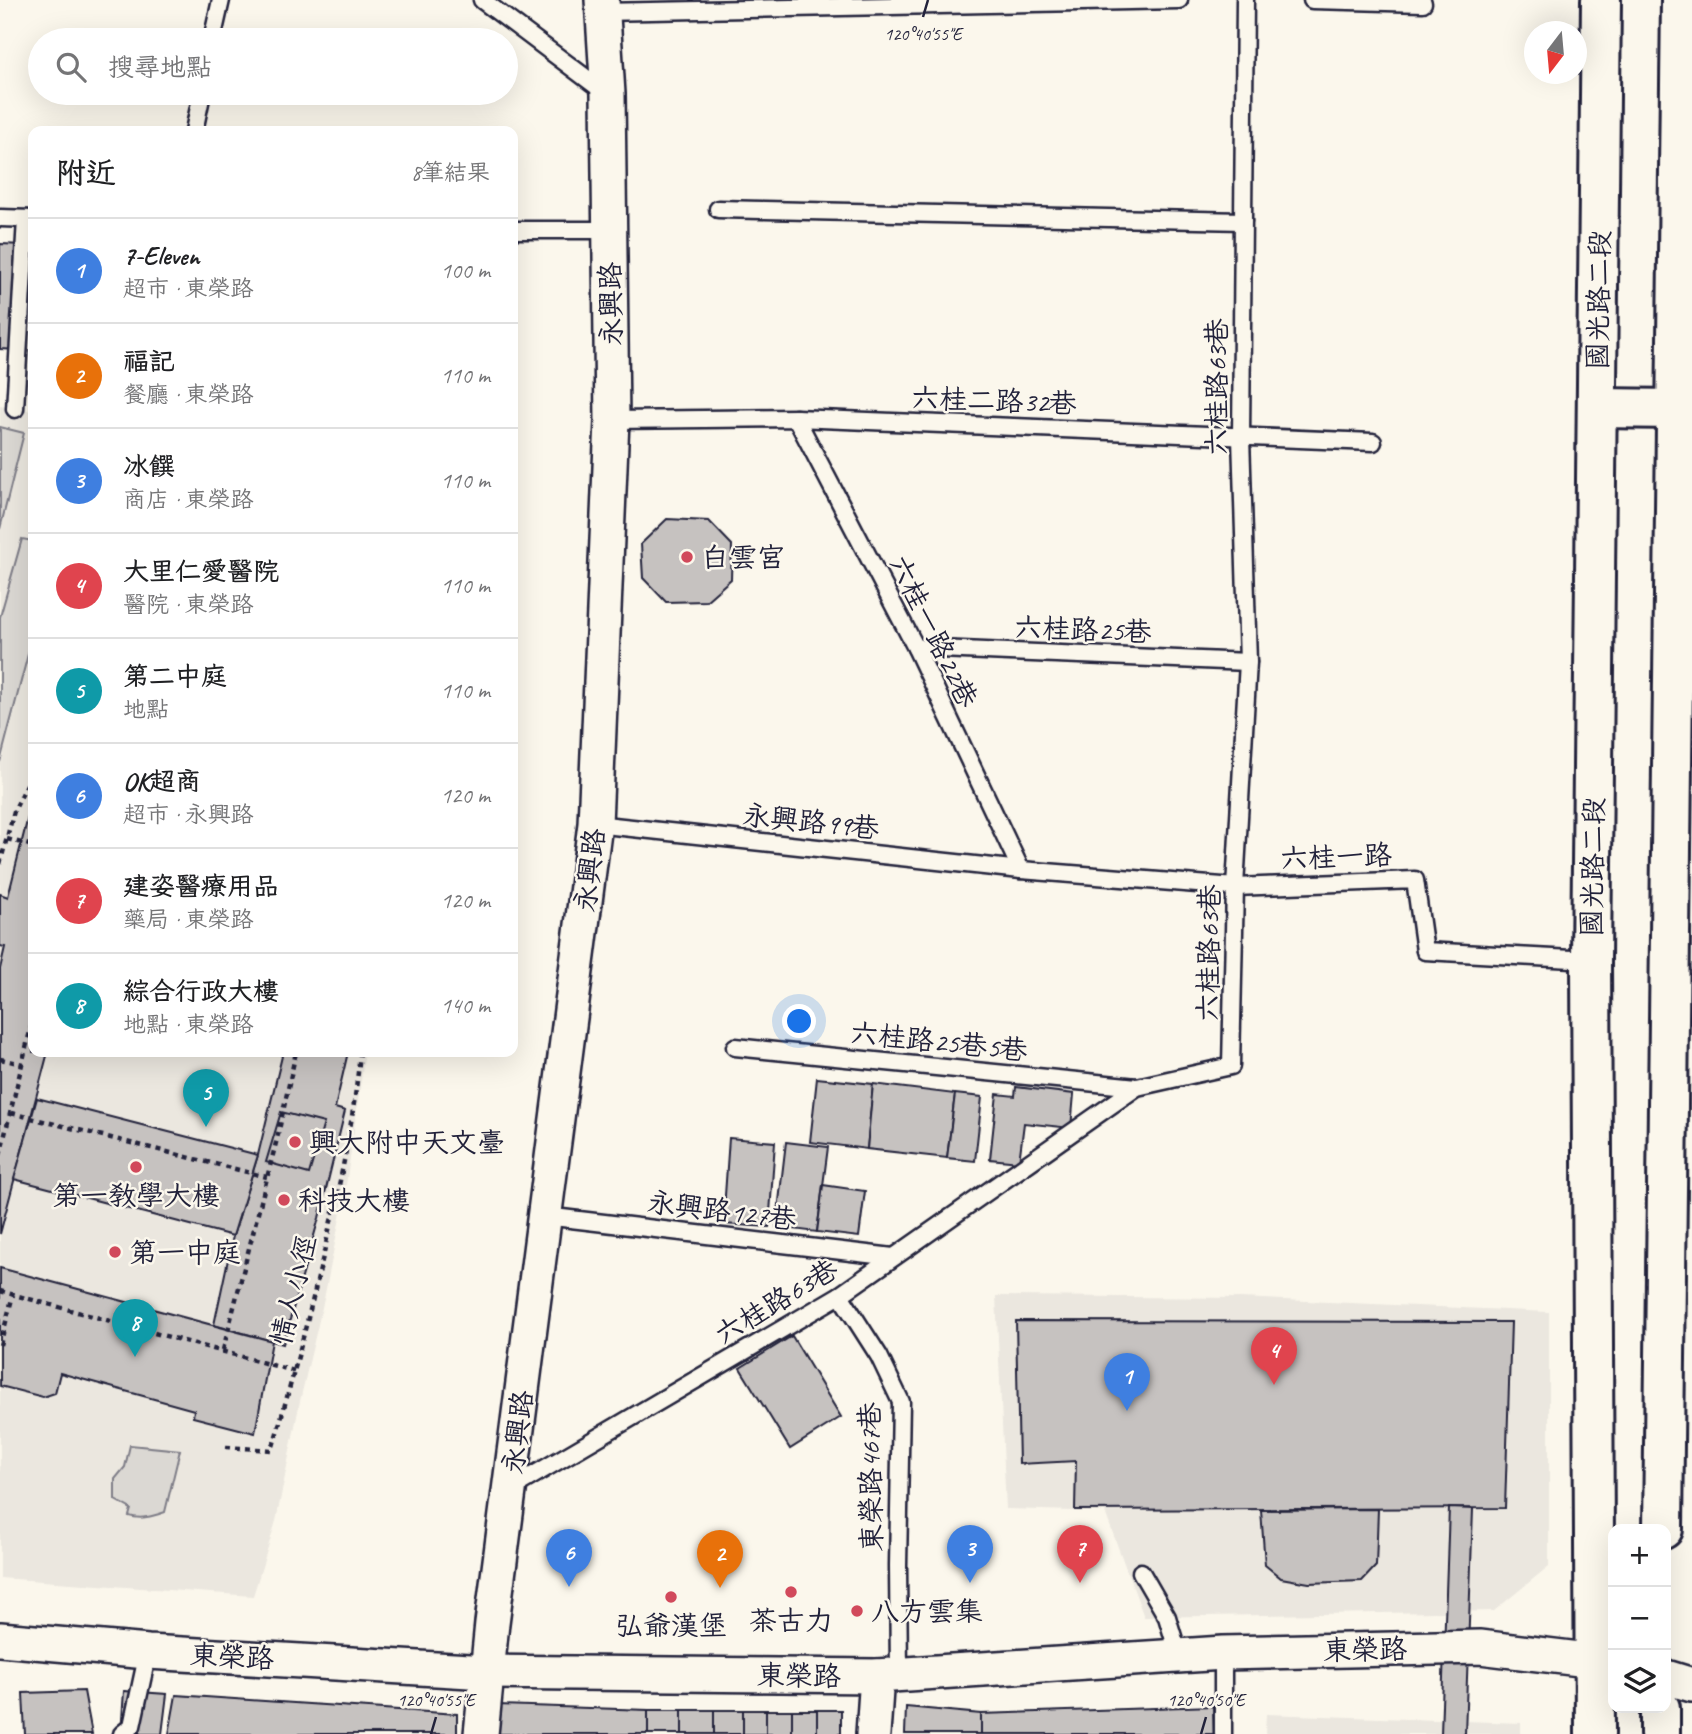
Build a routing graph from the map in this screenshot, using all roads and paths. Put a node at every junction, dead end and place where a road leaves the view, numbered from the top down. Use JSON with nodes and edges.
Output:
{"nodes":[{"id":1,"x":220,"y":0,"type":"edge"},
{"id":2,"x":482,"y":0,"type":"edge"},
{"id":3,"x":1179,"y":0,"type":"edge"},
{"id":4,"x":1245,"y":0,"type":"edge"},
{"id":5,"x":1312,"y":0,"type":"edge"},
{"id":6,"x":1601,"y":0,"type":"edge"},
{"id":7,"x":1681,"y":0,"type":"edge"},
{"id":8,"x":1423,"y":3,"type":"dead end"},
{"id":9,"x":829,"y":4,"type":"edge"},
{"id":10,"x":602,"y":6,"type":"edge"},
{"id":11,"x":214,"y":28,"type":"edge"},
{"id":12,"x":608,"y":94,"type":"junction"},
{"id":13,"x":199,"y":105,"type":"edge"},
{"id":14,"x":195,"y":126,"type":"edge"},
{"id":15,"x":718,"y":209,"type":"dead end"},
{"id":16,"x":0,"y":218,"type":"edge"},
{"id":17,"x":28,"y":219,"type":"edge"},
{"id":18,"x":1243,"y":221,"type":"junction"},
{"id":19,"x":518,"y":230,"type":"edge"},
{"id":20,"x":609,"y":230,"type":"junction"},
{"id":21,"x":28,"y":233,"type":"edge"},
{"id":22,"x":1597,"y":408,"type":"junction"},
{"id":23,"x":15,"y":409,"type":"dead end"},
{"id":24,"x":1677,"y":409,"type":"junction"},
{"id":25,"x":796,"y":418,"type":"junction"},
{"id":26,"x":612,"y":420,"type":"junction"},
{"id":27,"x":1241,"y":437,"type":"junction"},
{"id":28,"x":1373,"y":442,"type":"dead end"},
{"id":29,"x":916,"y":648,"type":"junction"},
{"id":30,"x":1248,"y":662,"type":"junction"},
{"id":31,"x":28,"y":782,"type":"edge"},
{"id":32,"x":595,"y":824,"type":"junction"},
{"id":33,"x":7,"y":839,"type":"junction"},
{"id":34,"x":28,"y":845,"type":"edge"},
{"id":35,"x":0,"y":864,"type":"edge"},
{"id":36,"x":1021,"y":870,"type":"junction"},
{"id":37,"x":1235,"y":887,"type":"junction"},
{"id":38,"x":1591,"y":960,"type":"junction"},
{"id":39,"x":28,"y":1042,"type":"edge"},
{"id":40,"x":735,"y":1047,"type":"dead end"},
{"id":41,"x":295,"y":1057,"type":"edge"},
{"id":42,"x":359,"y":1057,"type":"edge"},
{"id":43,"x":0,"y":1059,"type":"edge"},
{"id":44,"x":23,"y":1064,"type":"junction"},
{"id":45,"x":1137,"y":1087,"type":"junction"},
{"id":46,"x":11,"y":1112,"type":"junction"},
{"id":47,"x":0,"y":1155,"type":"edge"},
{"id":48,"x":267,"y":1177,"type":"junction"},
{"id":49,"x":545,"y":1216,"type":"junction"},
{"id":50,"x":893,"y":1257,"type":"junction"},
{"id":51,"x":0,"y":1291,"type":"edge"},
{"id":52,"x":13,"y":1294,"type":"junction"},
{"id":53,"x":840,"y":1295,"type":"junction"},
{"id":54,"x":0,"y":1345,"type":"edge"},
{"id":55,"x":223,"y":1350,"type":"junction"},
{"id":56,"x":294,"y":1371,"type":"junction"},
{"id":57,"x":226,"y":1447,"type":"dead end"},
{"id":58,"x":510,"y":1489,"type":"junction"},
{"id":59,"x":1662,"y":1524,"type":"edge"},
{"id":60,"x":1141,"y":1572,"type":"dead end"},
{"id":61,"x":0,"y":1639,"type":"edge"},
{"id":62,"x":148,"y":1652,"type":"junction"},
{"id":63,"x":1223,"y":1653,"type":"junction"},
{"id":64,"x":1179,"y":1656,"type":"junction"},
{"id":65,"x":1597,"y":1661,"type":"junction"},
{"id":66,"x":486,"y":1672,"type":"junction"},
{"id":67,"x":888,"y":1675,"type":"junction"},
{"id":68,"x":1671,"y":1679,"type":"edge"},
{"id":69,"x":1692,"y":1685,"type":"edge"},
{"id":70,"x":1660,"y":1713,"type":"edge"},
{"id":71,"x":122,"y":1734,"type":"edge"},
{"id":72,"x":481,"y":1734,"type":"edge"},
{"id":73,"x":873,"y":1734,"type":"edge"},
{"id":74,"x":1223,"y":1734,"type":"edge"},
{"id":75,"x":1595,"y":1734,"type":"edge"},
{"id":76,"x":1660,"y":1734,"type":"edge"}],
"edges":[{"from":1,"to":11,"type":"lane"},
{"from":2,"to":12,"type":"lane"},
{"from":3,"to":9,"type":"lane"},
{"from":4,"to":18,"type":"lane","name":"六桂路63巷"},
{"from":5,"to":8,"type":"lane"},
{"from":6,"to":22,"type":"main road","name":"國光路二段"},
{"from":7,"to":24,"type":"main road"},
{"from":9,"to":10,"type":"lane"},
{"from":10,"to":12,"type":"street","name":"永興路"},
{"from":12,"to":20,"type":"street","name":"永興路"},
{"from":13,"to":14,"type":"lane"},
{"from":15,"to":18,"type":"lane"},
{"from":16,"to":17,"type":"lane"},
{"from":18,"to":27,"type":"lane","name":"六桂路63巷"},
{"from":19,"to":20,"type":"lane"},
{"from":20,"to":26,"type":"street","name":"永興路"},
{"from":21,"to":23,"type":"lane"},
{"from":22,"to":24,"type":"main road"},
{"from":22,"to":38,"type":"main road","name":"國光路二段"},
{"from":24,"to":59,"type":"main road"},
{"from":25,"to":26,"type":"lane","name":"六桂二路32巷"},
{"from":25,"to":27,"type":"lane","name":"六桂二路32巷"},
{"from":25,"to":29,"type":"lane","name":"六桂一路22巷"},
{"from":26,"to":32,"type":"street","name":"永興路"},
{"from":27,"to":28,"type":"lane","name":"六桂二路32巷"},
{"from":27,"to":30,"type":"lane","name":"六桂路63巷"},
{"from":29,"to":30,"type":"lane","name":"六桂路25巷"},
{"from":29,"to":36,"type":"lane","name":"六桂一路22巷"},
{"from":30,"to":37,"type":"lane","name":"六桂路63巷"},
{"from":31,"to":33,"type":"path"},
{"from":32,"to":36,"type":"lane","name":"永興路99巷"},
{"from":32,"to":49,"type":"street","name":"永興路"},
{"from":33,"to":34,"type":"path"},
{"from":33,"to":35,"type":"path"},
{"from":36,"to":37,"type":"lane","name":"六桂一路"},
{"from":37,"to":38,"type":"lane","name":"六桂一路"},
{"from":37,"to":45,"type":"lane","name":"六桂路63巷"},
{"from":38,"to":65,"type":"main road","name":"國光路二段"},
{"from":39,"to":44,"type":"path"},
{"from":40,"to":45,"type":"lane","name":"六桂路25巷5巷"},
{"from":41,"to":48,"type":"path"},
{"from":42,"to":56,"type":"path","name":"情人小徑"},
{"from":43,"to":44,"type":"path"},
{"from":44,"to":46,"type":"path"},
{"from":45,"to":50,"type":"lane","name":"六桂路63巷"},
{"from":46,"to":47,"type":"path"},
{"from":46,"to":48,"type":"path"},
{"from":48,"to":55,"type":"path"},
{"from":49,"to":50,"type":"lane","name":"永興路127巷"},
{"from":49,"to":58,"type":"street","name":"永興路"},
{"from":50,"to":53,"type":"lane","name":"六桂路63巷"},
{"from":51,"to":52,"type":"path"},
{"from":52,"to":54,"type":"path"},
{"from":52,"to":55,"type":"path"},
{"from":53,"to":58,"type":"lane","name":"六桂路63巷"},
{"from":53,"to":67,"type":"lane","name":"東榮路467巷"},
{"from":55,"to":56,"type":"path"},
{"from":56,"to":57,"type":"path","name":"情人小徑"},
{"from":58,"to":66,"type":"street","name":"永興路"},
{"from":60,"to":64,"type":"lane"},
{"from":61,"to":62,"type":"street","name":"東榮路"},
{"from":62,"to":66,"type":"street","name":"東榮路"},
{"from":62,"to":71,"type":"lane"},
{"from":63,"to":64,"type":"street","name":"東榮路"},
{"from":63,"to":65,"type":"street","name":"東榮路"},
{"from":63,"to":74,"type":"lane"},
{"from":64,"to":67,"type":"street","name":"東榮路"},
{"from":65,"to":75,"type":"main road","name":"國光路二段"},
{"from":66,"to":67,"type":"street","name":"東榮路"},
{"from":66,"to":72,"type":"street","name":"永興路"},
{"from":67,"to":73,"type":"street"},
{"from":68,"to":69,"type":"street"},
{"from":70,"to":76,"type":"main road"}]}
